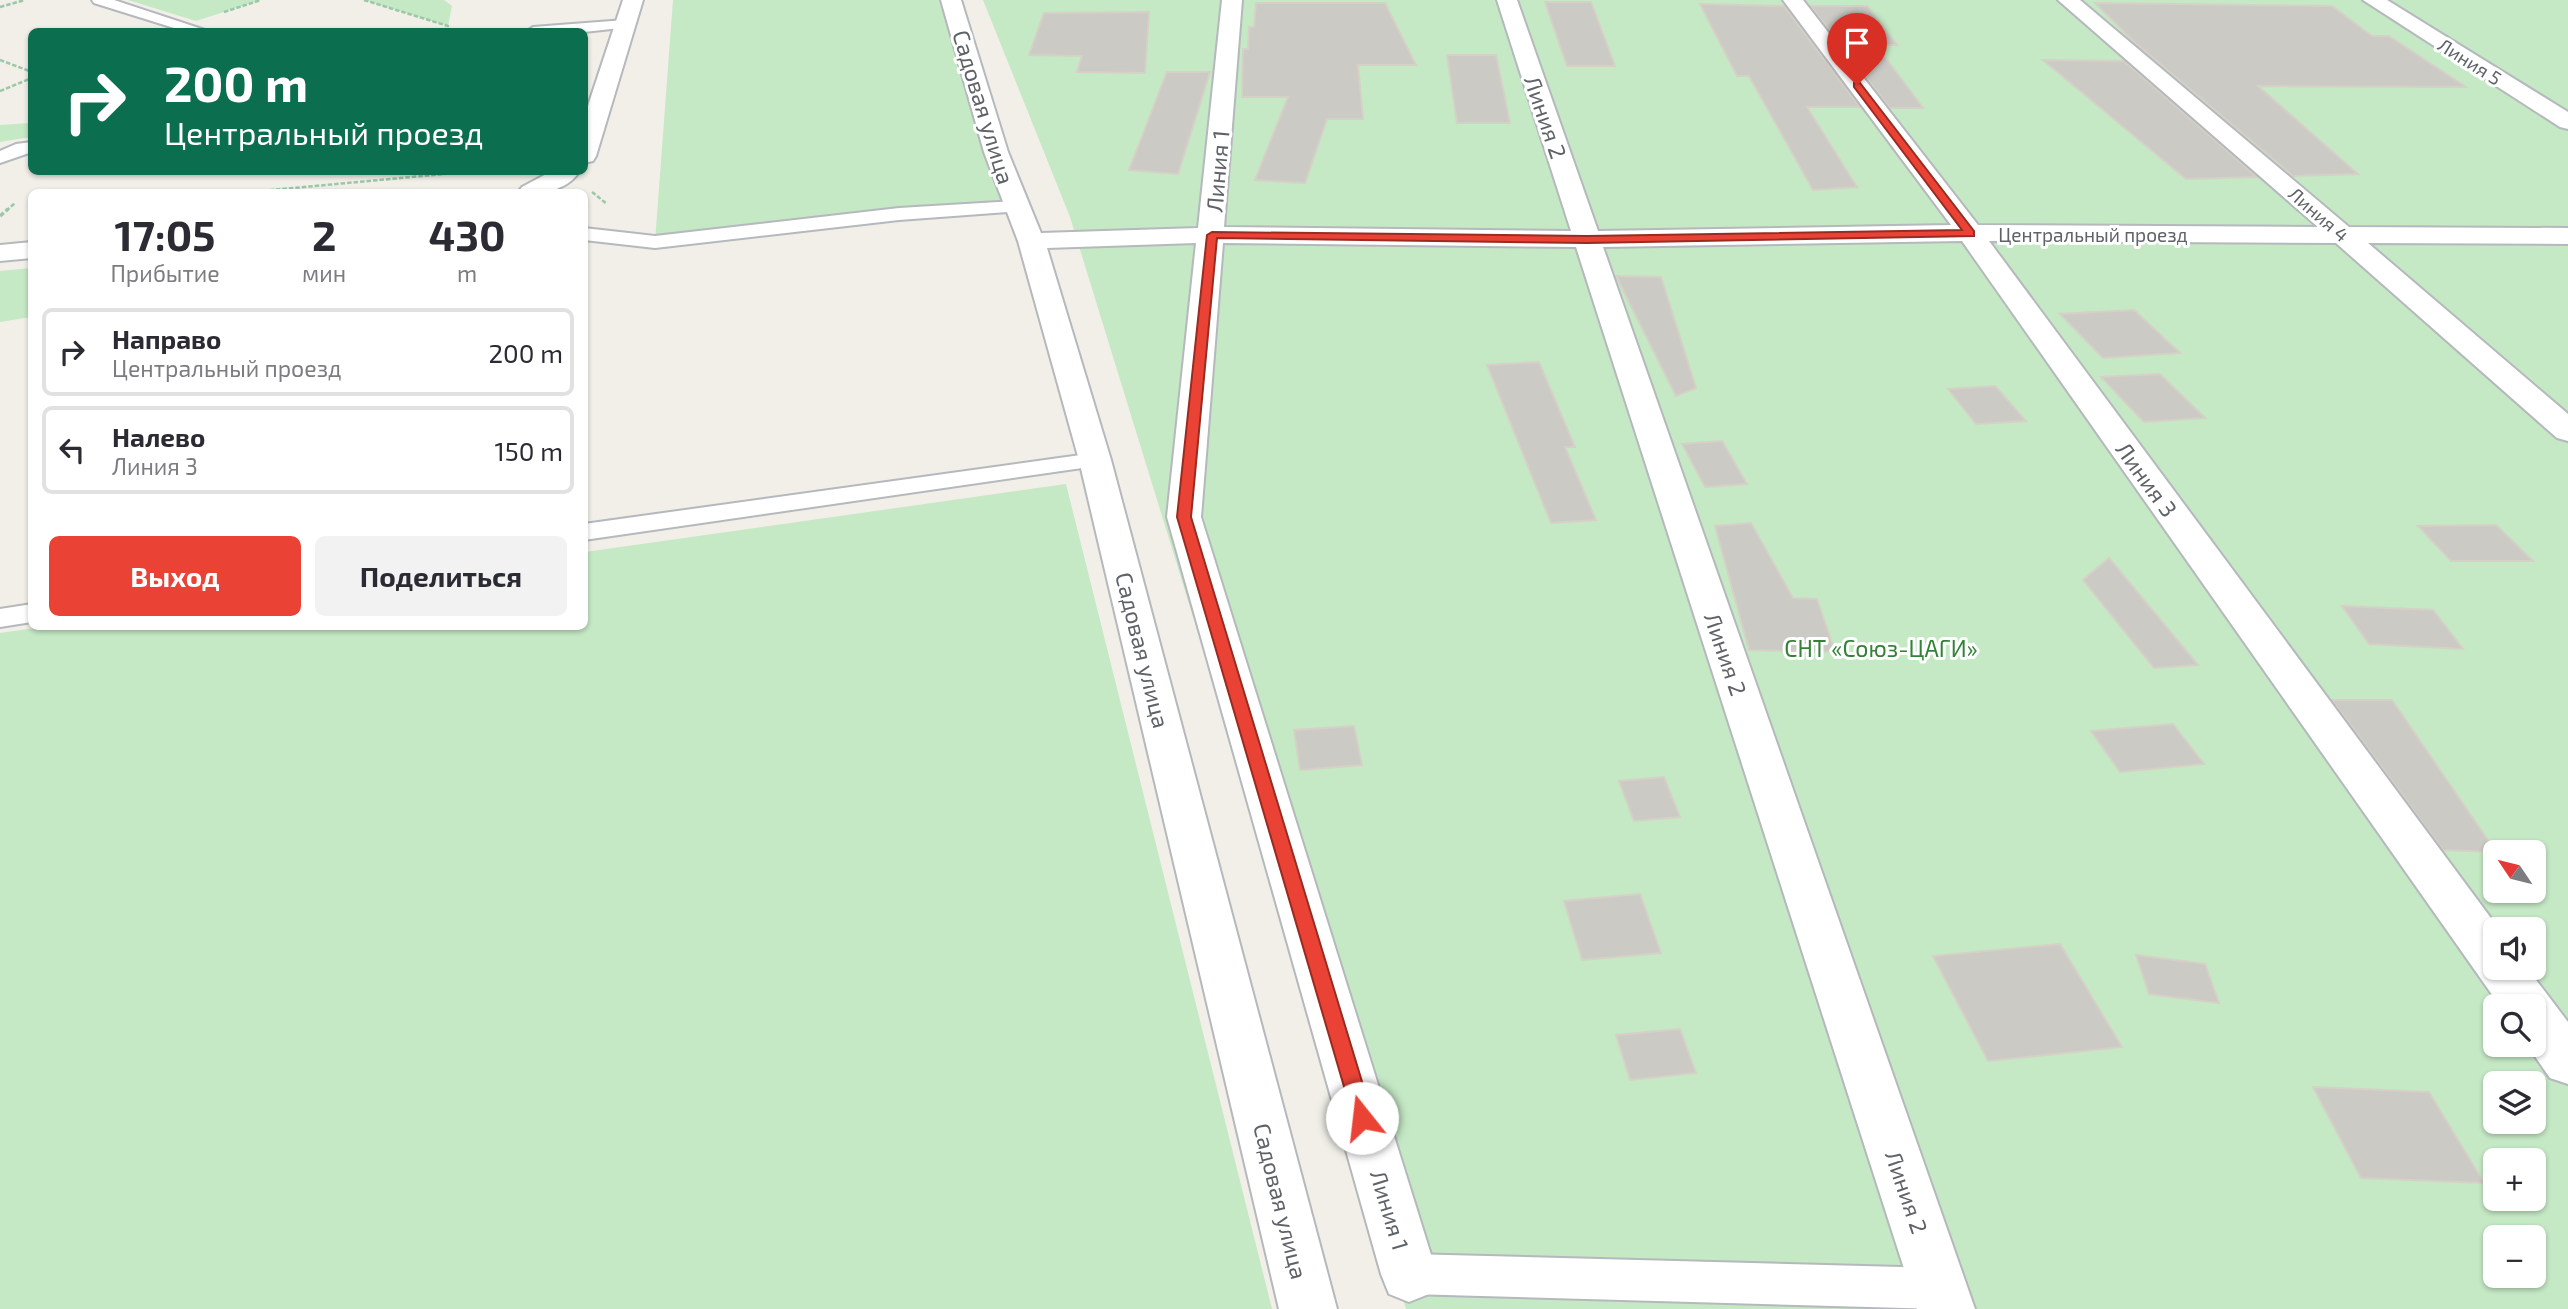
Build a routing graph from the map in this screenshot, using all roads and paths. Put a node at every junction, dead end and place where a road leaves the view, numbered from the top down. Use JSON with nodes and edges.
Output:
{"nodes":[{"id":1,"x":25,"y":0,"type":"edge"},
{"id":2,"x":99,"y":0,"type":"edge"},
{"id":3,"x":261,"y":0,"type":"edge"},
{"id":4,"x":364,"y":0,"type":"edge"},
{"id":5,"x":633,"y":0,"type":"edge"},
{"id":6,"x":951,"y":0,"type":"edge"},
{"id":7,"x":1232,"y":0,"type":"edge"},
{"id":8,"x":1507,"y":0,"type":"edge"},
{"id":9,"x":1793,"y":0,"type":"edge"},
{"id":10,"x":2068,"y":0,"type":"edge"},
{"id":11,"x":2373,"y":0,"type":"edge"},
{"id":12,"x":0,"y":7,"type":"edge"},
{"id":13,"x":215,"y":15,"type":"dead end"},
{"id":14,"x":625,"y":24,"type":"junction"},
{"id":15,"x":191,"y":28,"type":"edge"},
{"id":16,"x":446,"y":28,"type":"edge"},
{"id":17,"x":579,"y":28,"type":"edge"},
{"id":18,"x":0,"y":60,"type":"edge"},
{"id":19,"x":28,"y":70,"type":"edge"},
{"id":20,"x":28,"y":80,"type":"edge"},
{"id":21,"x":0,"y":91,"type":"edge"},
{"id":22,"x":2568,"y":122,"type":"edge"},
{"id":23,"x":588,"y":126,"type":"edge"},
{"id":24,"x":28,"y":147,"type":"edge"},
{"id":25,"x":0,"y":158,"type":"edge"},
{"id":26,"x":434,"y":175,"type":"edge"},
{"id":27,"x":560,"y":175,"type":"edge"},
{"id":28,"x":282,"y":189,"type":"edge"},
{"id":29,"x":536,"y":189,"type":"edge"},
{"id":30,"x":15,"y":203,"type":"dead end"},
{"id":31,"x":1015,"y":206,"type":"junction"},
{"id":32,"x":0,"y":216,"type":"edge"},
{"id":33,"x":1970,"y":233,"type":"junction"},
{"id":34,"x":588,"y":234,"type":"edge"},
{"id":35,"x":1212,"y":235,"type":"junction"},
{"id":36,"x":2344,"y":236,"type":"junction"},
{"id":37,"x":2568,"y":236,"type":"edge"},
{"id":38,"x":1587,"y":239,"type":"junction"},
{"id":39,"x":1031,"y":241,"type":"junction"},
{"id":40,"x":28,"y":250,"type":"edge"},
{"id":41,"x":0,"y":253,"type":"edge"},
{"id":42,"x":2568,"y":431,"type":"edge"},
{"id":43,"x":1095,"y":460,"type":"junction"},
{"id":44,"x":588,"y":531,"type":"edge"},
{"id":45,"x":28,"y":614,"type":"edge"},
{"id":46,"x":0,"y":618,"type":"edge"},
{"id":47,"x":2483,"y":944,"type":"edge"},
{"id":48,"x":2546,"y":1032,"type":"edge"},
{"id":49,"x":2568,"y":1062,"type":"edge"},
{"id":50,"x":1409,"y":1274,"type":"joint"},
{"id":51,"x":1942,"y":1299,"type":"edge"},
{"id":52,"x":1308,"y":1309,"type":"edge"}],
"edges":[{"from":1,"to":12,"type":"path"},
{"from":2,"to":15,"type":"lane"},
{"from":3,"to":13,"type":"path"},
{"from":4,"to":16,"type":"path"},
{"from":5,"to":14,"type":"street"},
{"from":6,"to":31,"type":"street","name":"Садовая улица"},
{"from":7,"to":35,"type":"street","name":"Линия 1"},
{"from":8,"to":38,"type":"street","name":"Линия 2"},
{"from":9,"to":33,"type":"street","name":"Линия 3"},
{"from":10,"to":36,"type":"street","name":"Линия 4"},
{"from":11,"to":22,"type":"street","name":"Линия 5"},
{"from":14,"to":17,"type":"lane"},
{"from":14,"to":23,"type":"street"},
{"from":18,"to":19,"type":"path"},
{"from":20,"to":21,"type":"path"},
{"from":24,"to":25,"type":"lane"},
{"from":26,"to":28,"type":"path"},
{"from":27,"to":29,"type":"street"},
{"from":30,"to":32,"type":"path"},
{"from":31,"to":34,"type":"lane"},
{"from":31,"to":39,"type":"street","name":"Садовая улица"},
{"from":33,"to":36,"type":"street","name":"Центральный проезд"},
{"from":33,"to":38,"type":"street","name":"Центральный проезд"},
{"from":33,"to":47,"type":"street","name":"Линия 3"},
{"from":35,"to":38,"type":"street","name":"Центральный проезд"},
{"from":35,"to":39,"type":"street","name":"Центральный проезд"},
{"from":35,"to":50,"type":"street","name":"Линия 1"},
{"from":36,"to":37,"type":"street","name":"Центральный проезд"},
{"from":36,"to":42,"type":"street","name":"Линия 4"},
{"from":38,"to":51,"type":"street","name":"Линия 2"},
{"from":39,"to":43,"type":"street","name":"Садовая улица"},
{"from":40,"to":41,"type":"street"},
{"from":43,"to":44,"type":"lane"},
{"from":43,"to":52,"type":"street","name":"Садовая улица"},
{"from":45,"to":46,"type":"lane"},
{"from":48,"to":49,"type":"street"},
{"from":50,"to":51,"type":"lane"}]}
